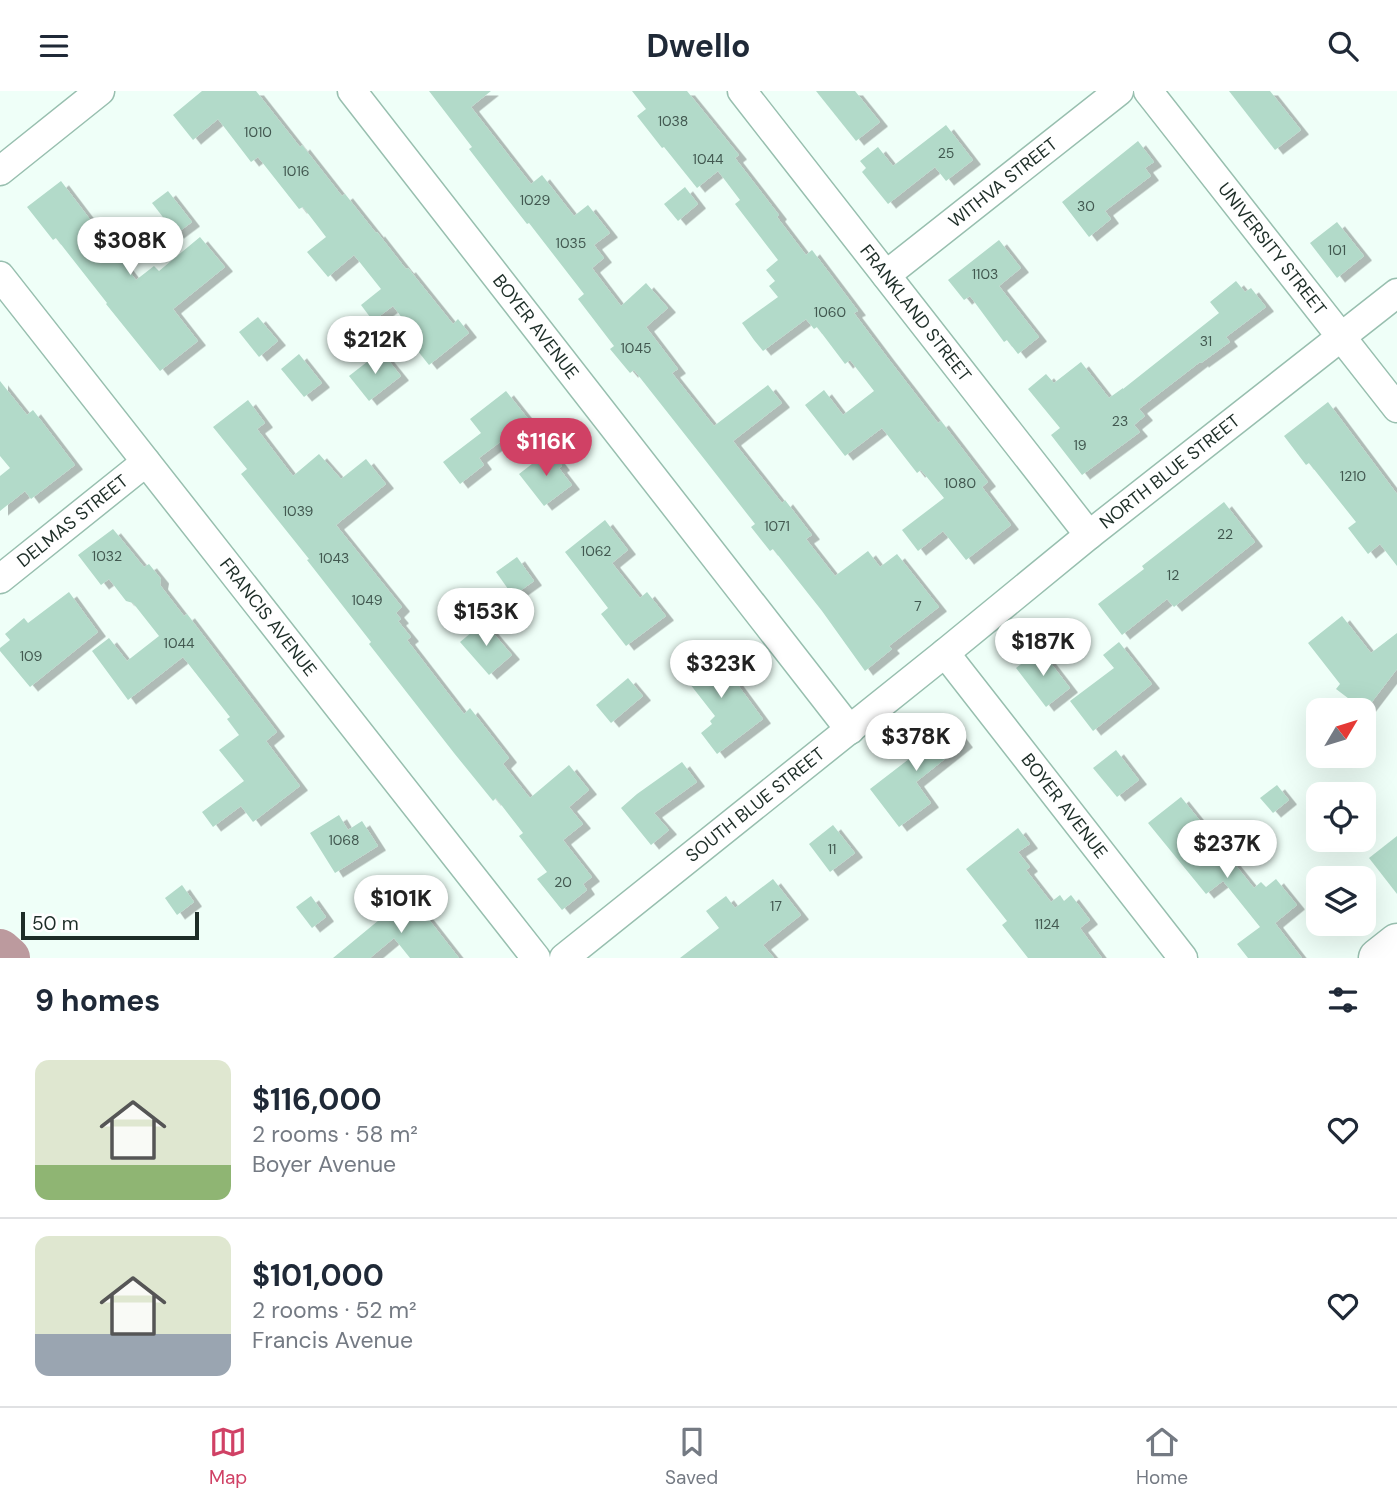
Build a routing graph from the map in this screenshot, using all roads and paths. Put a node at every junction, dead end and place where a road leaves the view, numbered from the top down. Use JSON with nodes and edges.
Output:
{"nodes":[{"id":1,"x":100,"y":91,"type":"edge"},
{"id":2,"x":352,"y":91,"type":"edge"},
{"id":3,"x":742,"y":91,"type":"edge"},
{"id":4,"x":1119,"y":91,"type":"edge"},
{"id":5,"x":1148,"y":91,"type":"edge"},
{"id":6,"x":0,"y":171,"type":"edge"},
{"id":7,"x":886,"y":275,"type":"junction"},
{"id":8,"x":0,"y":276,"type":"edge"},
{"id":9,"x":1397,"y":293,"type":"edge"},
{"id":10,"x":1342,"y":337,"type":"junction"},
{"id":11,"x":1397,"y":408,"type":"edge"},
{"id":12,"x":146,"y":462,"type":"junction"},
{"id":13,"x":1089,"y":535,"type":"junction"},
{"id":14,"x":0,"y":579,"type":"edge"},
{"id":15,"x":945,"y":653,"type":"junction"},
{"id":16,"x":850,"y":730,"type":"junction"},
{"id":17,"x":1397,"y":943,"type":"edge"},
{"id":18,"x":536,"y":958,"type":"edge"},
{"id":19,"x":564,"y":958,"type":"edge"},
{"id":20,"x":1183,"y":958,"type":"edge"},
{"id":21,"x":1378,"y":958,"type":"edge"}],
"edges":[{"from":1,"to":6,"type":"street"},
{"from":2,"to":16,"type":"street","name":"BOYER AVENUE"},
{"from":3,"to":7,"type":"street","name":"FRANKLAND STREET"},
{"from":4,"to":7,"type":"street","name":"WITHVA STREET"},
{"from":5,"to":10,"type":"street","name":"UNIVERSITY STREET"},
{"from":7,"to":13,"type":"street","name":"FRANKLAND STREET"},
{"from":8,"to":12,"type":"street","name":"FRANCIS AVENUE"},
{"from":9,"to":10,"type":"street","name":"NORTH BLUE STREET"},
{"from":10,"to":11,"type":"street","name":"UNIVERSITY STREET"},
{"from":10,"to":13,"type":"street","name":"NORTH BLUE STREET"},
{"from":12,"to":14,"type":"street","name":"DELMAS STREET"},
{"from":12,"to":18,"type":"street","name":"FRANCIS AVENUE"},
{"from":13,"to":15,"type":"street","name":"NORTH BLUE STREET"},
{"from":15,"to":16,"type":"street","name":"SOUTH BLUE STREET"},
{"from":15,"to":20,"type":"street","name":"BOYER AVENUE"},
{"from":16,"to":19,"type":"street","name":"SOUTH BLUE STREET"},
{"from":17,"to":21,"type":"main road"}]}
